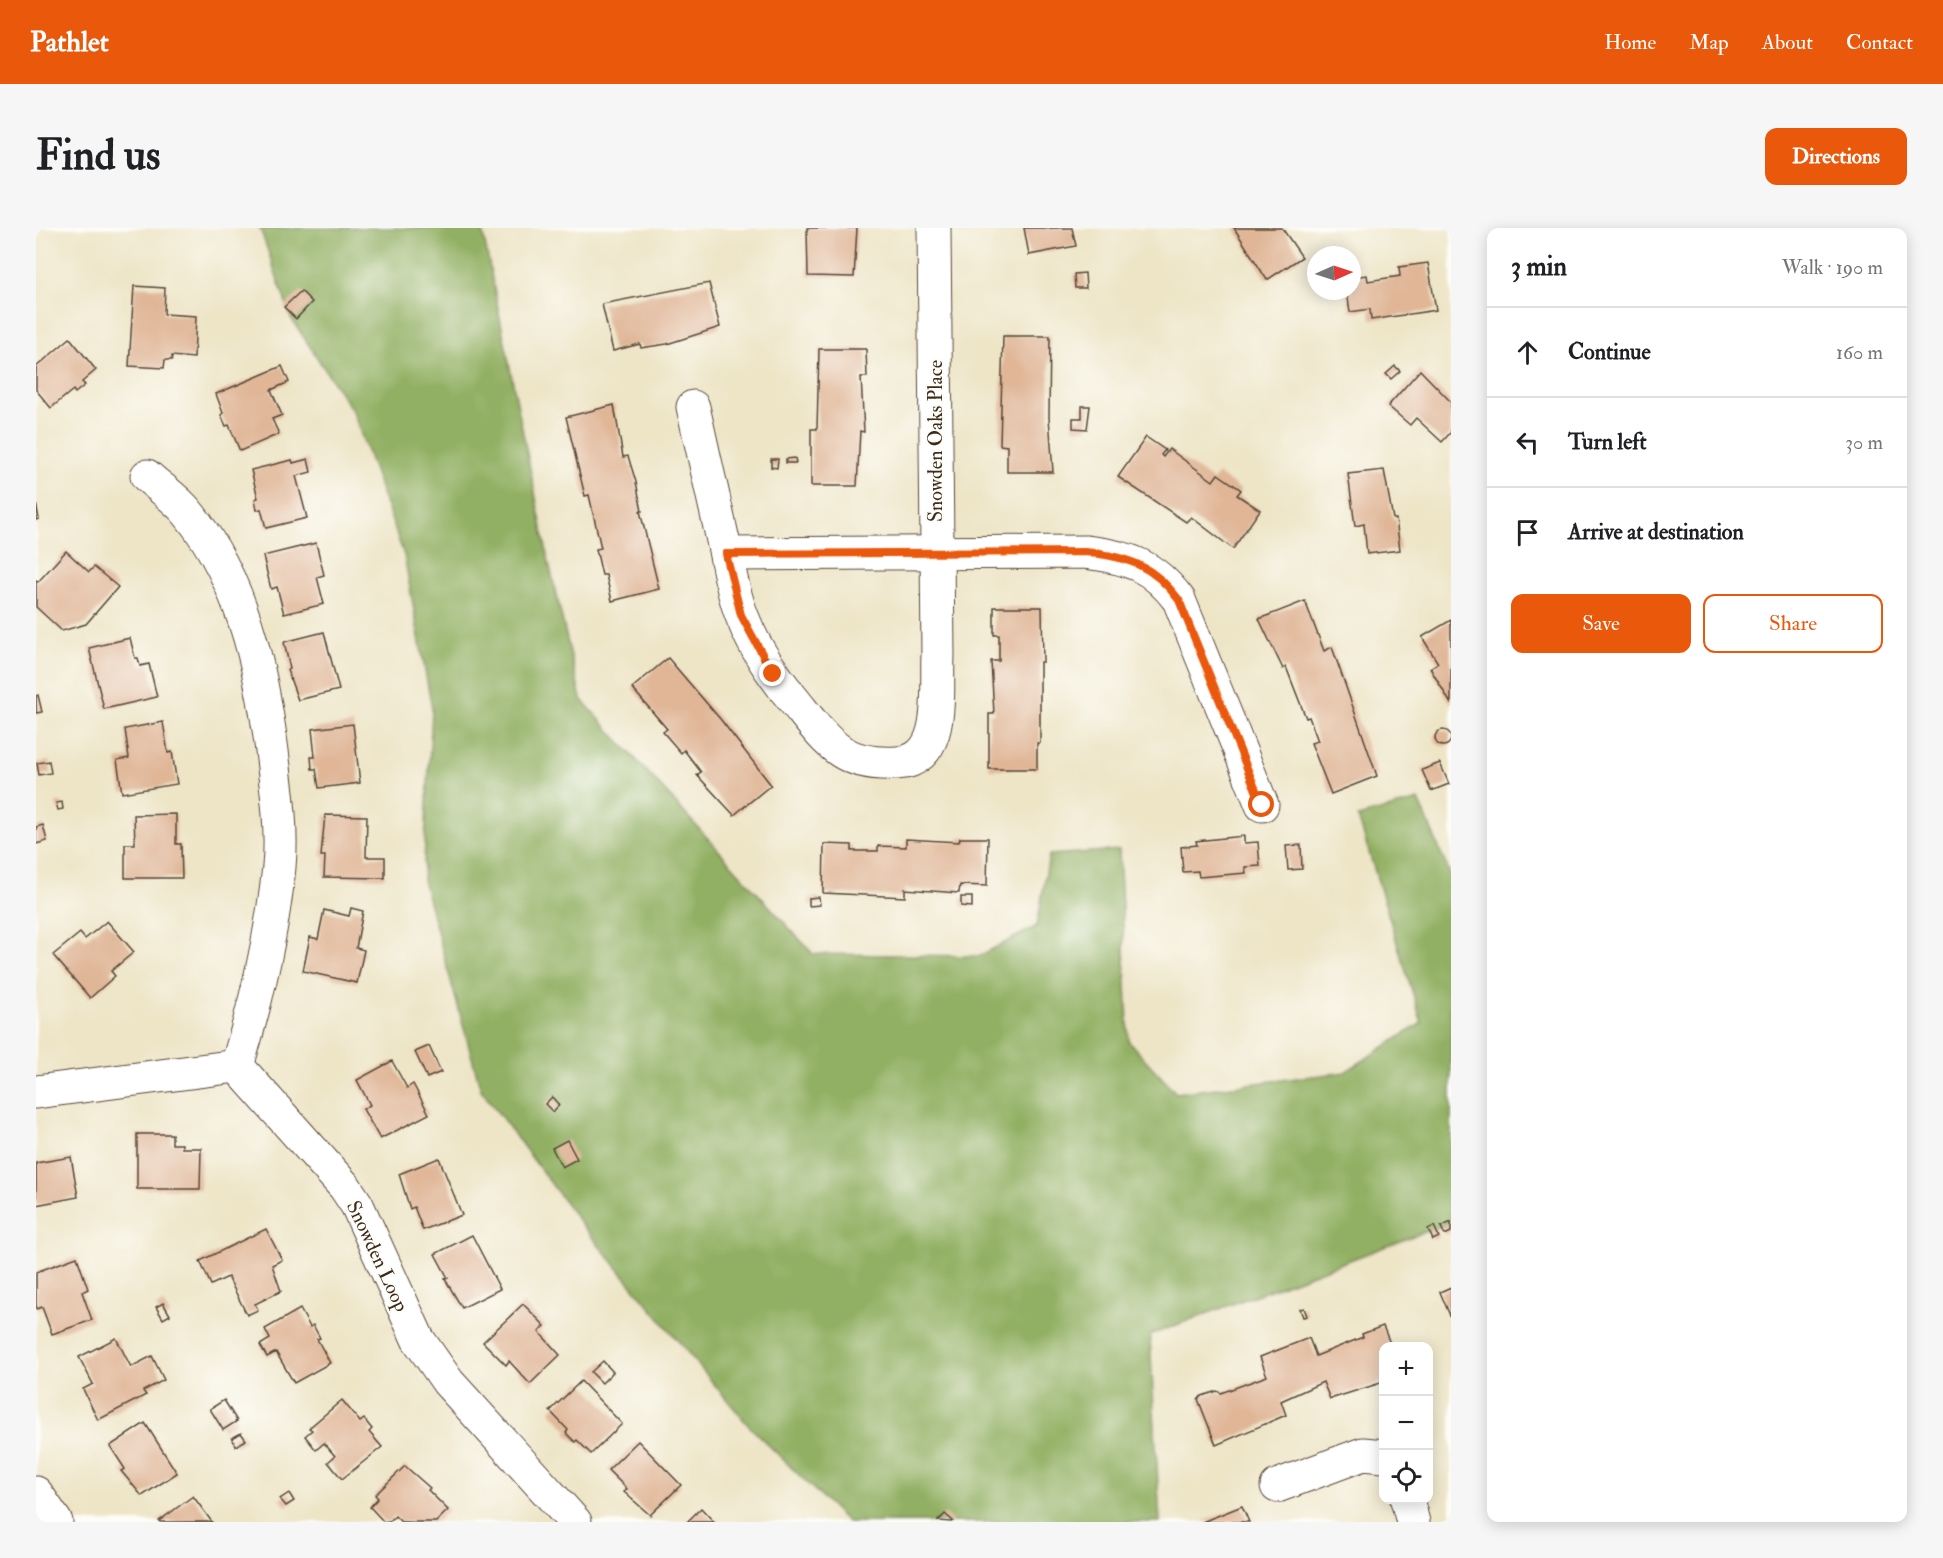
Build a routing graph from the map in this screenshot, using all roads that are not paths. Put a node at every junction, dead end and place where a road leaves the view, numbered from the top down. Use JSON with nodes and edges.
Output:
{"nodes":[{"id":1,"x":934,"y":228,"type":"edge"},
{"id":2,"x":693,"y":407,"type":"dead end"},
{"id":3,"x":147,"y":476,"type":"dead end"},
{"id":4,"x":936,"y":552,"type":"junction"},
{"id":5,"x":726,"y":554,"type":"junction"},
{"id":6,"x":1262,"y":805,"type":"dead end"},
{"id":7,"x":237,"y":1066,"type":"junction"},
{"id":8,"x":36,"y":1092,"type":"edge"},
{"id":9,"x":1379,"y":1456,"type":"edge"},
{"id":10,"x":1277,"y":1486,"type":"dead end"},
{"id":11,"x":36,"y":1493,"type":"edge"},
{"id":12,"x":1408,"y":1504,"type":"edge"},
{"id":13,"x":56,"y":1522,"type":"edge"},
{"id":14,"x":575,"y":1522,"type":"edge"},
{"id":15,"x":1413,"y":1522,"type":"edge"}],
"edges":[{"from":1,"to":4,"type":"street","name":"Snowden Oaks Place"},
{"from":2,"to":5,"type":"street"},
{"from":3,"to":7,"type":"street"},
{"from":4,"to":5,"type":"street"},
{"from":4,"to":5,"type":"street","name":"Snowden Oaks Place"},
{"from":4,"to":6,"type":"street"},
{"from":7,"to":8,"type":"street"},
{"from":7,"to":14,"type":"street","name":"Snowden Loop"},
{"from":9,"to":10,"type":"street"},
{"from":11,"to":13,"type":"street"},
{"from":12,"to":15,"type":"street"}]}
